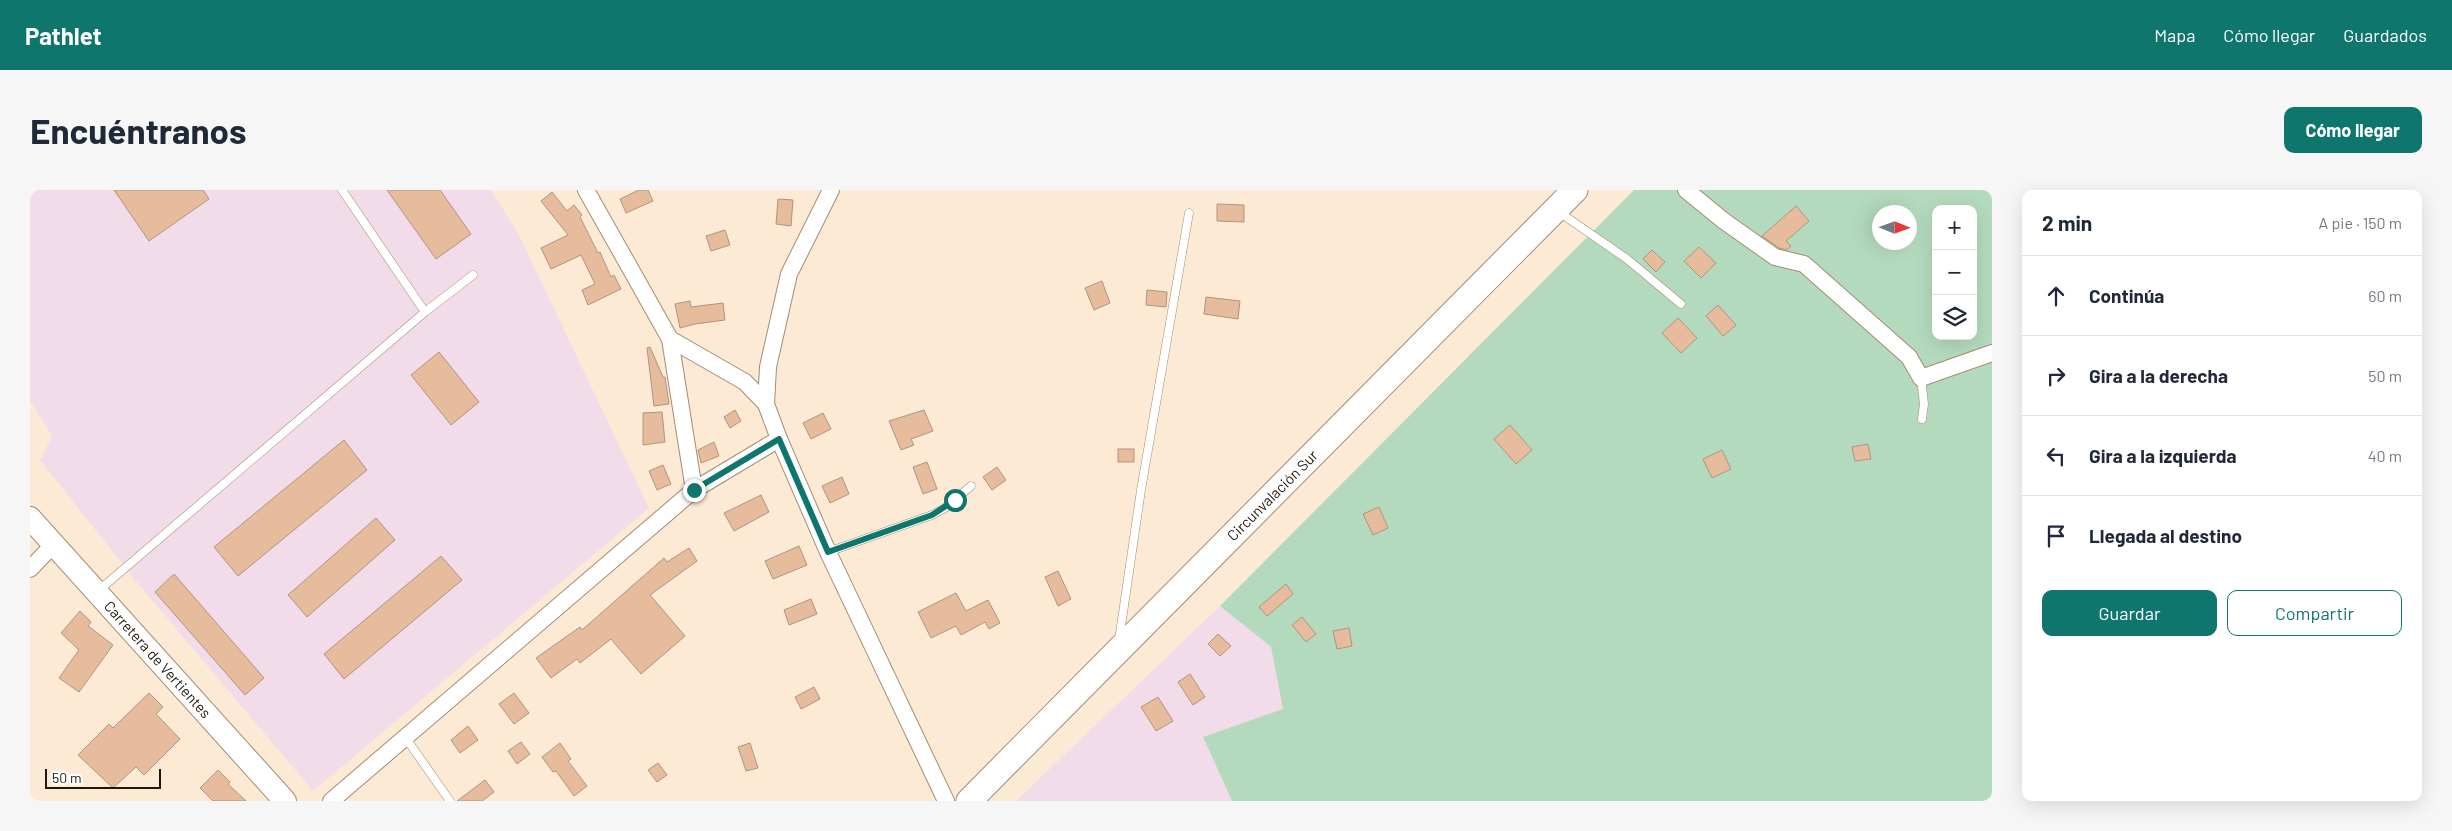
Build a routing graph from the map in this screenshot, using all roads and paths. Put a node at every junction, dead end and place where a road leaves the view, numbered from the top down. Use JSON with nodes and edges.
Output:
{"nodes":[{"id":1,"x":342,"y":190,"type":"edge"},
{"id":2,"x":586,"y":190,"type":"edge"},
{"id":3,"x":831,"y":190,"type":"edge"},
{"id":4,"x":1575,"y":190,"type":"edge"},
{"id":5,"x":1686,"y":190,"type":"edge"},
{"id":6,"x":1555,"y":210,"type":"junction"},
{"id":7,"x":1189,"y":213,"type":"dead end"},
{"id":8,"x":473,"y":275,"type":"dead end"},
{"id":9,"x":1681,"y":304,"type":"dead end"},
{"id":10,"x":425,"y":312,"type":"junction"},
{"id":11,"x":670,"y":339,"type":"junction"},
{"id":12,"x":1992,"y":353,"type":"edge"},
{"id":13,"x":1921,"y":378,"type":"junction"},
{"id":14,"x":766,"y":404,"type":"junction"},
{"id":15,"x":1922,"y":419,"type":"dead end"},
{"id":16,"x":779,"y":439,"type":"junction"},
{"id":17,"x":971,"y":486,"type":"dead end"},
{"id":18,"x":694,"y":490,"type":"junction"},
{"id":19,"x":30,"y":518,"type":"edge"},
{"id":20,"x":54,"y":544,"type":"junction"},
{"id":21,"x":828,"y":552,"type":"junction"},
{"id":22,"x":30,"y":569,"type":"edge"},
{"id":23,"x":97,"y":592,"type":"junction"},
{"id":24,"x":1118,"y":651,"type":"junction"},
{"id":25,"x":406,"y":737,"type":"junction"},
{"id":26,"x":286,"y":801,"type":"edge"},
{"id":27,"x":331,"y":801,"type":"edge"},
{"id":28,"x":450,"y":801,"type":"edge"},
{"id":29,"x":946,"y":801,"type":"edge"},
{"id":30,"x":969,"y":801,"type":"edge"}],
"edges":[{"from":1,"to":10,"type":"lane"},
{"from":2,"to":11,"type":"street"},
{"from":3,"to":14,"type":"street"},
{"from":4,"to":6,"type":"main road","name":"Circunvalación Sur"},
{"from":5,"to":13,"type":"street"},
{"from":6,"to":9,"type":"lane"},
{"from":6,"to":24,"type":"main road","name":"Circunvalación Sur"},
{"from":7,"to":24,"type":"lane"},
{"from":8,"to":10,"type":"lane"},
{"from":10,"to":23,"type":"lane"},
{"from":11,"to":14,"type":"street"},
{"from":11,"to":18,"type":"street"},
{"from":12,"to":13,"type":"street"},
{"from":13,"to":15,"type":"lane"},
{"from":14,"to":16,"type":"street"},
{"from":16,"to":18,"type":"street"},
{"from":16,"to":21,"type":"street"},
{"from":17,"to":21,"type":"lane"},
{"from":18,"to":25,"type":"street"},
{"from":19,"to":20,"type":"main road","name":"Carretera de Vertientes"},
{"from":20,"to":22,"type":"street"},
{"from":20,"to":23,"type":"main road","name":"Carretera de Vertientes"},
{"from":21,"to":29,"type":"street"},
{"from":23,"to":26,"type":"main road","name":"Carretera de Vertientes"},
{"from":24,"to":30,"type":"main road","name":"Circunvalación Sur"},
{"from":25,"to":27,"type":"street"},
{"from":25,"to":28,"type":"lane"}]}
